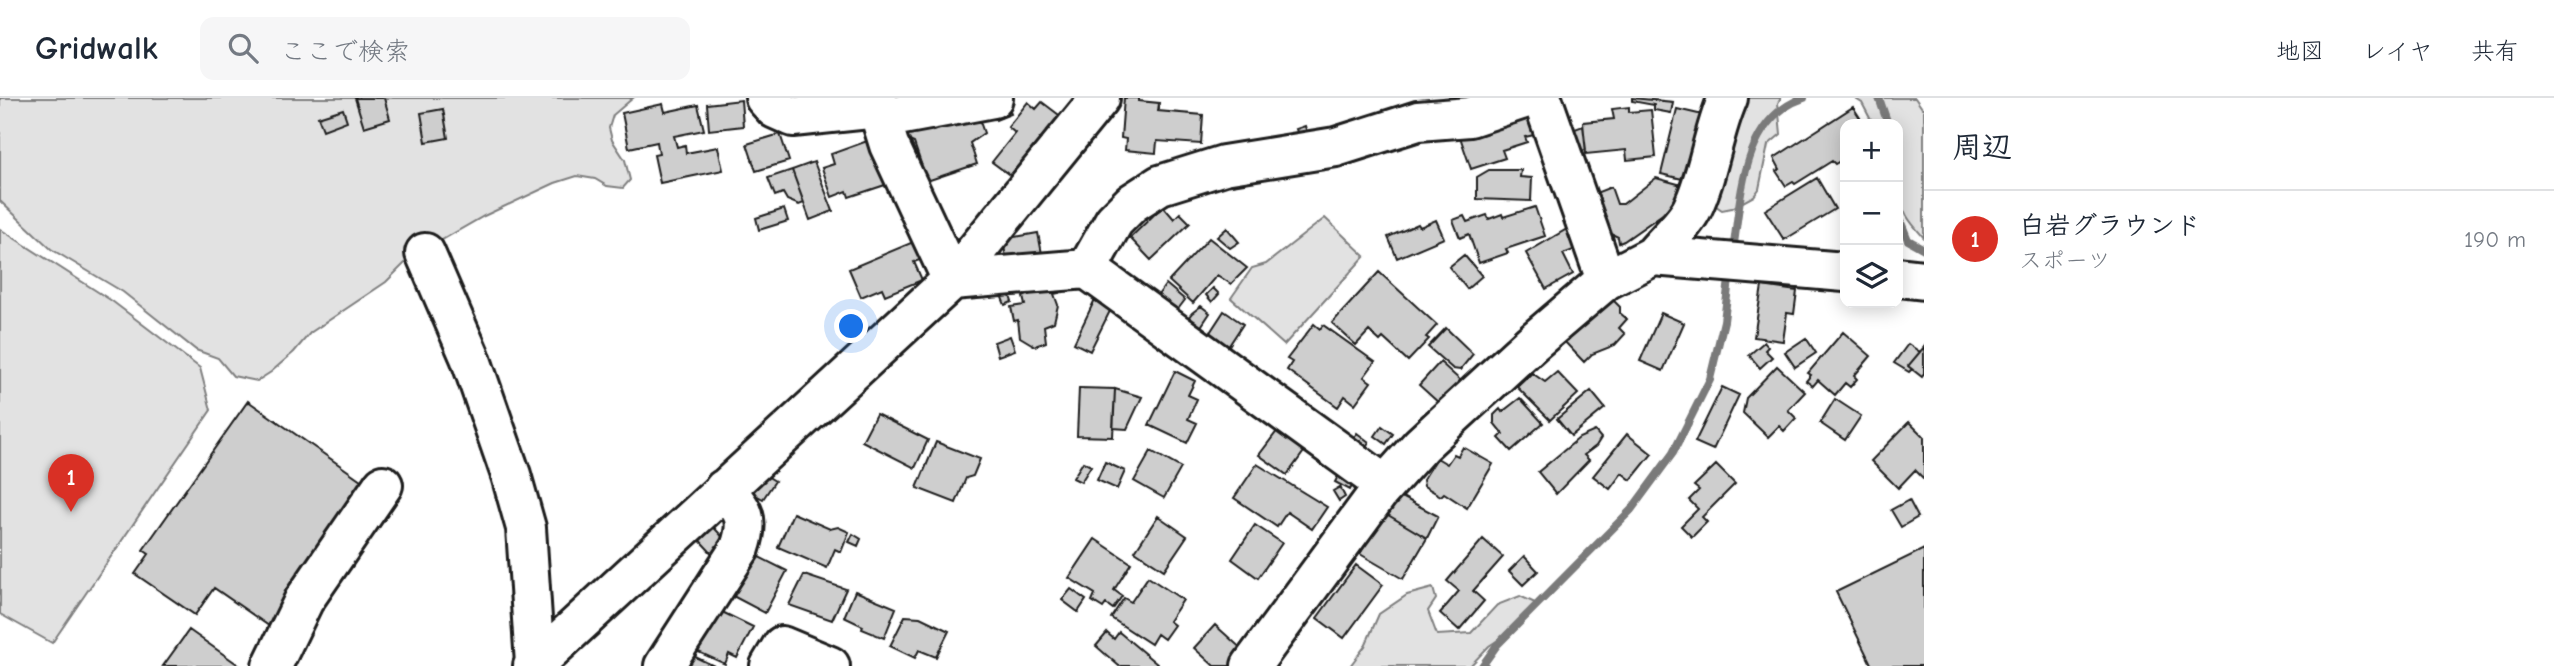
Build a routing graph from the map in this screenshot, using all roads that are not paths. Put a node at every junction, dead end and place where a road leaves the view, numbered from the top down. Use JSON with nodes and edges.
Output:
{"nodes":[{"id":1,"x":765,"y":98,"type":"edge"},
{"id":2,"x":993,"y":98,"type":"edge"},
{"id":3,"x":1100,"y":98,"type":"edge"},
{"id":4,"x":1527,"y":98,"type":"edge"},
{"id":5,"x":1542,"y":98,"type":"edge"},
{"id":6,"x":1726,"y":99,"type":"edge"},
{"id":7,"x":879,"y":108,"type":"edge"},
{"id":8,"x":1423,"y":109,"type":"edge"},
{"id":9,"x":425,"y":253,"type":"dead end"},
{"id":10,"x":1653,"y":256,"type":"junction"},
{"id":11,"x":1087,"y":268,"type":"junction"},
{"id":12,"x":1840,"y":272,"type":"edge"},
{"id":13,"x":1903,"y":278,"type":"edge"},
{"id":14,"x":952,"y":280,"type":"junction"},
{"id":15,"x":1606,"y":280,"type":"junction"},
{"id":16,"x":1924,"y":281,"type":"edge"},
{"id":17,"x":383,"y":485,"type":"dead end"},
{"id":18,"x":1385,"y":485,"type":"junction"},
{"id":19,"x":724,"y":489,"type":"junction"},
{"id":20,"x":534,"y":665,"type":"edge"},
{"id":21,"x":272,"y":666,"type":"edge"},
{"id":22,"x":664,"y":666,"type":"edge"},
{"id":23,"x":770,"y":666,"type":"edge"},
{"id":24,"x":830,"y":666,"type":"edge"},
{"id":25,"x":1251,"y":666,"type":"edge"}],
"edges":[{"from":1,"to":7,"type":"street"},
{"from":2,"to":7,"type":"street"},
{"from":3,"to":14,"type":"street"},
{"from":4,"to":8,"type":"street"},
{"from":5,"to":15,"type":"street"},
{"from":6,"to":10,"type":"street"},
{"from":7,"to":14,"type":"street"},
{"from":8,"to":11,"type":"street"},
{"from":9,"to":20,"type":"street"},
{"from":10,"to":12,"type":"street"},
{"from":10,"to":15,"type":"street"},
{"from":11,"to":14,"type":"street"},
{"from":11,"to":18,"type":"street"},
{"from":13,"to":16,"type":"street"},
{"from":14,"to":19,"type":"street"},
{"from":15,"to":18,"type":"street"},
{"from":17,"to":21,"type":"street"},
{"from":18,"to":25,"type":"street"},
{"from":19,"to":20,"type":"street"},
{"from":19,"to":22,"type":"street"},
{"from":23,"to":24,"type":"street"}]}
